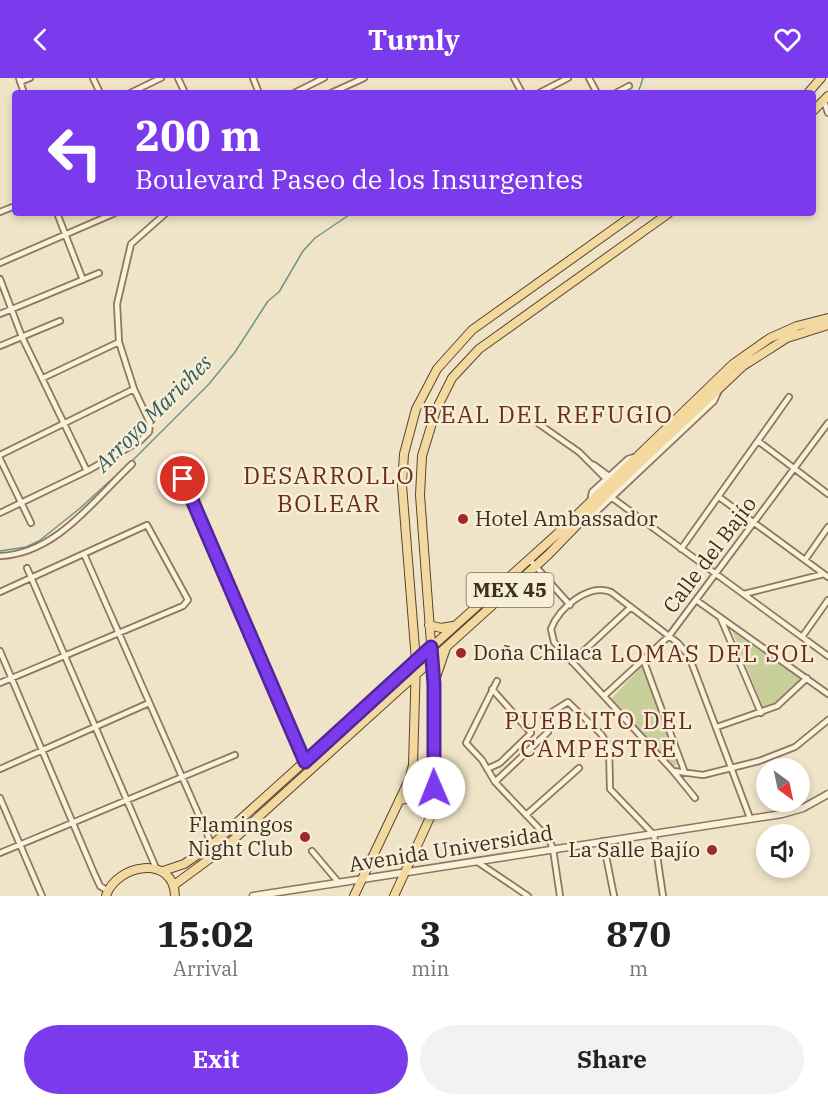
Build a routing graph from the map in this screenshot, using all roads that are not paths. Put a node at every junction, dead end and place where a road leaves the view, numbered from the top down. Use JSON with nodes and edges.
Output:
{"nodes":[{"id":1,"x":30,"y":78,"type":"edge"},
{"id":2,"x":161,"y":78,"type":"edge"},
{"id":3,"x":324,"y":78,"type":"edge"},
{"id":4,"x":364,"y":78,"type":"edge"},
{"id":5,"x":568,"y":78,"type":"edge"},
{"id":6,"x":821,"y":78,"type":"edge"},
{"id":7,"x":19,"y":80,"type":"edge"},
{"id":8,"x":352,"y":80,"type":"edge"},
{"id":9,"x":628,"y":86,"type":"dead end"},
{"id":10,"x":136,"y":90,"type":"edge"},
{"id":11,"x":300,"y":90,"type":"edge"},
{"id":12,"x":336,"y":90,"type":"edge"},
{"id":13,"x":545,"y":90,"type":"edge"},
{"id":14,"x":621,"y":90,"type":"edge"},
{"id":15,"x":811,"y":90,"type":"edge"},
{"id":16,"x":826,"y":99,"type":"edge"},
{"id":17,"x":828,"y":113,"type":"edge"},
{"id":18,"x":58,"y":216,"type":"edge"},
{"id":19,"x":108,"y":216,"type":"edge"},
{"id":20,"x":163,"y":216,"type":"edge"},
{"id":21,"x":632,"y":216,"type":"edge"},
{"id":22,"x":665,"y":216,"type":"edge"},
{"id":23,"x":66,"y":234,"type":"junction"},
{"id":24,"x":0,"y":263,"type":"edge"},
{"id":25,"x":99,"y":273,"type":"dead end"},
{"id":26,"x":0,"y":279,"type":"edge"},
{"id":27,"x":83,"y":280,"type":"junction"},
{"id":28,"x":11,"y":310,"type":"junction"},
{"id":29,"x":0,"y":314,"type":"edge"},
{"id":30,"x":828,"y":318,"type":"edge"},
{"id":31,"x":60,"y":321,"type":"dead end"},
{"id":32,"x":828,"y":325,"type":"edge"},
{"id":33,"x":22,"y":337,"type":"junction"},
{"id":34,"x":119,"y":342,"type":"junction"},
{"id":35,"x":0,"y":346,"type":"edge"},
{"id":36,"x":44,"y":378,"type":"junction"},
{"id":37,"x":134,"y":389,"type":"junction"},
{"id":38,"x":719,"y":390,"type":"junction"},
{"id":39,"x":789,"y":397,"type":"dead end"},
{"id":40,"x":828,"y":423,"type":"edge"},
{"id":41,"x":539,"y":424,"type":"dead end"},
{"id":42,"x":66,"y":425,"type":"junction"},
{"id":43,"x":758,"y":441,"type":"junction"},
{"id":44,"x":0,"y":457,"type":"edge"},
{"id":45,"x":637,"y":457,"type":"junction"},
{"id":46,"x":132,"y":464,"type":"dead end"},
{"id":47,"x":794,"y":468,"type":"junction"},
{"id":48,"x":87,"y":471,"type":"junction"},
{"id":49,"x":607,"y":477,"type":"junction"},
{"id":50,"x":183,"y":479,"type":"dead end"},
{"id":51,"x":828,"y":494,"type":"edge"},
{"id":52,"x":719,"y":496,"type":"junction"},
{"id":53,"x":611,"y":497,"type":"junction"},
{"id":54,"x":22,"y":502,"type":"junction"},
{"id":55,"x":590,"y":502,"type":"junction"},
{"id":56,"x":0,"y":513,"type":"edge"},
{"id":57,"x":585,"y":518,"type":"junction"},
{"id":58,"x":31,"y":523,"type":"dead end"},
{"id":59,"x":754,"y":523,"type":"junction"},
{"id":60,"x":828,"y":527,"type":"edge"},
{"id":61,"x":681,"y":549,"type":"junction"},
{"id":62,"x":84,"y":554,"type":"junction"},
{"id":63,"x":0,"y":556,"type":"edge"},
{"id":64,"x":529,"y":559,"type":"junction"},
{"id":65,"x":805,"y":560,"type":"junction"},
{"id":66,"x":536,"y":566,"type":"junction"},
{"id":67,"x":27,"y":568,"type":"dead end"},
{"id":68,"x":714,"y":575,"type":"junction"},
{"id":69,"x":826,"y":576,"type":"edge"},
{"id":70,"x":32,"y":578,"type":"junction"},
{"id":71,"x":0,"y":592,"type":"edge"},
{"id":72,"x":744,"y":594,"type":"junction"},
{"id":73,"x":696,"y":600,"type":"junction"},
{"id":74,"x":828,"y":600,"type":"edge"},
{"id":75,"x":570,"y":605,"type":"junction"},
{"id":76,"x":631,"y":607,"type":"junction"},
{"id":77,"x":719,"y":616,"type":"junction"},
{"id":78,"x":429,"y":625,"type":"junction"},
{"id":79,"x":454,"y":626,"type":"junction"},
{"id":80,"x":120,"y":633,"type":"junction"},
{"id":81,"x":669,"y":636,"type":"junction"},
{"id":82,"x":802,"y":637,"type":"junction"},
{"id":83,"x":431,"y":647,"type":"junction"},
{"id":84,"x":446,"y":648,"type":"junction"},
{"id":85,"x":0,"y":651,"type":"edge"},
{"id":86,"x":66,"y":655,"type":"junction"},
{"id":87,"x":828,"y":656,"type":"edge"},
{"id":88,"x":643,"y":659,"type":"junction"},
{"id":89,"x":432,"y":660,"type":"junction"},
{"id":90,"x":416,"y":661,"type":"junction"},
{"id":91,"x":572,"y":662,"type":"junction"},
{"id":92,"x":416,"y":673,"type":"junction"},
{"id":93,"x":11,"y":678,"type":"junction"},
{"id":94,"x":807,"y":678,"type":"junction"},
{"id":95,"x":497,"y":681,"type":"dead end"},
{"id":96,"x":0,"y":683,"type":"edge"},
{"id":97,"x":434,"y":684,"type":"junction"},
{"id":98,"x":492,"y":689,"type":"junction"},
{"id":99,"x":396,"y":692,"type":"junction"},
{"id":100,"x":828,"y":694,"type":"edge"},
{"id":101,"x":605,"y":695,"type":"junction"},
{"id":102,"x":415,"y":698,"type":"junction"},
{"id":103,"x":149,"y":703,"type":"junction"},
{"id":104,"x":761,"y":713,"type":"junction"},
{"id":105,"x":544,"y":717,"type":"dead end"},
{"id":106,"x":828,"y":720,"type":"edge"},
{"id":107,"x":97,"y":726,"type":"junction"},
{"id":108,"x":717,"y":727,"type":"junction"},
{"id":109,"x":548,"y":732,"type":"dead end"},
{"id":110,"x":42,"y":751,"type":"junction"},
{"id":111,"x":235,"y":754,"type":"dead end"},
{"id":112,"x":305,"y":762,"type":"junction"},
{"id":113,"x":0,"y":768,"type":"edge"},
{"id":114,"x":579,"y":768,"type":"dead end"},
{"id":115,"x":487,"y":769,"type":"junction"},
{"id":116,"x":671,"y":769,"type":"junction"},
{"id":117,"x":733,"y":769,"type":"junction"},
{"id":118,"x":685,"y":773,"type":"junction"},
{"id":119,"x":183,"y":776,"type":"junction"},
{"id":120,"x":495,"y":782,"type":"junction"},
{"id":121,"x":828,"y":794,"type":"edge"},
{"id":122,"x":0,"y":798,"type":"edge"},
{"id":123,"x":694,"y":798,"type":"dead end"},
{"id":124,"x":127,"y":800,"type":"junction"},
{"id":125,"x":400,"y":800,"type":"junction"},
{"id":126,"x":432,"y":811,"type":"junction"},
{"id":127,"x":526,"y":815,"type":"junction"},
{"id":128,"x":750,"y":818,"type":"junction"},
{"id":129,"x":74,"y":822,"type":"junction"},
{"id":130,"x":652,"y":832,"type":"junction"},
{"id":131,"x":603,"y":841,"type":"junction"},
{"id":132,"x":21,"y":844,"type":"junction"},
{"id":133,"x":212,"y":845,"type":"junction"},
{"id":134,"x":553,"y":849,"type":"junction"},
{"id":135,"x":312,"y":850,"type":"dead end"},
{"id":136,"x":0,"y":853,"type":"edge"},
{"id":137,"x":476,"y":861,"type":"junction"},
{"id":138,"x":160,"y":869,"type":"junction"},
{"id":139,"x":406,"y":872,"type":"junction"},
{"id":140,"x":362,"y":880,"type":"junction"},
{"id":141,"x":339,"y":883,"type":"junction"},
{"id":142,"x":174,"y":885,"type":"junction"},
{"id":143,"x":106,"y":894,"type":"edge"},
{"id":144,"x":42,"y":896,"type":"edge"},
{"id":145,"x":175,"y":896,"type":"edge"},
{"id":146,"x":253,"y":896,"type":"edge"},
{"id":147,"x":354,"y":896,"type":"edge"},
{"id":148,"x":394,"y":896,"type":"edge"},
{"id":149,"x":528,"y":896,"type":"edge"},
{"id":150,"x":560,"y":896,"type":"edge"},
{"id":151,"x":614,"y":896,"type":"edge"},
{"id":152,"x":663,"y":896,"type":"edge"}],
"edges":[{"from":1,"to":7,"type":"street"},
{"from":2,"to":10,"type":"street"},
{"from":3,"to":11,"type":"street"},
{"from":4,"to":8,"type":"street"},
{"from":5,"to":13,"type":"street"},
{"from":6,"to":15,"type":"main road"},
{"from":8,"to":12,"type":"street"},
{"from":9,"to":14,"type":"street"},
{"from":16,"to":17,"type":"street"},
{"from":18,"to":23,"type":"street"},
{"from":19,"to":23,"type":"street"},
{"from":20,"to":34,"type":"street"},
{"from":21,"to":90,"type":"main road"},
{"from":22,"to":78,"type":"main road"},
{"from":23,"to":24,"type":"street"},
{"from":23,"to":27,"type":"street"},
{"from":25,"to":27,"type":"street"},
{"from":26,"to":28,"type":"street"},
{"from":27,"to":28,"type":"street"},
{"from":28,"to":29,"type":"street"},
{"from":28,"to":33,"type":"street"},
{"from":30,"to":45,"type":"main road","number":"MEX 45"},
{"from":31,"to":33,"type":"street"},
{"from":32,"to":38,"type":"main road","number":"MEX 45"},
{"from":33,"to":35,"type":"street"},
{"from":33,"to":36,"type":"street"},
{"from":34,"to":36,"type":"street"},
{"from":34,"to":37,"type":"street"},
{"from":36,"to":42,"type":"street"},
{"from":37,"to":42,"type":"street"},
{"from":37,"to":48,"type":"street"},
{"from":38,"to":53,"type":"street"},
{"from":38,"to":57,"type":"main road","number":"MEX 45"},
{"from":39,"to":43,"type":"street"},
{"from":40,"to":47,"type":"street","name":"Calle del Bajío"},
{"from":41,"to":49,"type":"street"},
{"from":42,"to":44,"type":"street"},
{"from":42,"to":48,"type":"street"},
{"from":43,"to":47,"type":"street"},
{"from":43,"to":52,"type":"street"},
{"from":44,"to":54,"type":"street"},
{"from":45,"to":49,"type":"street"},
{"from":45,"to":55,"type":"main road","number":"MEX 45"},
{"from":46,"to":63,"type":"street"},
{"from":47,"to":51,"type":"street"},
{"from":47,"to":59,"type":"street","name":"Calle del Bajío"},
{"from":48,"to":54,"type":"street"},
{"from":49,"to":55,"type":"street"},
{"from":50,"to":112,"type":"street"},
{"from":52,"to":59,"type":"street"},
{"from":52,"to":61,"type":"street"},
{"from":53,"to":57,"type":"street"},
{"from":53,"to":61,"type":"street"},
{"from":54,"to":56,"type":"street"},
{"from":54,"to":58,"type":"street"},
{"from":55,"to":64,"type":"main road","number":"MEX 45"},
{"from":57,"to":66,"type":"main road","number":"MEX 45"},
{"from":59,"to":65,"type":"street"},
{"from":59,"to":68,"type":"street","name":"Calle del Bajío"},
{"from":60,"to":65,"type":"street"},
{"from":61,"to":68,"type":"street"},
{"from":62,"to":70,"type":"street"},
{"from":62,"to":80,"type":"street"},
{"from":62,"to":80,"type":"street"},
{"from":64,"to":66,"type":"street"},
{"from":64,"to":79,"type":"main road","number":"MEX 45"},
{"from":65,"to":69,"type":"street"},
{"from":66,"to":75,"type":"street"},
{"from":66,"to":84,"type":"main road","number":"MEX 45"},
{"from":67,"to":70,"type":"street"},
{"from":68,"to":72,"type":"street"},
{"from":68,"to":73,"type":"street","name":"Calle del Bajío"},
{"from":69,"to":72,"type":"street"},
{"from":70,"to":71,"type":"street"},
{"from":70,"to":86,"type":"street"},
{"from":72,"to":82,"type":"street"},
{"from":73,"to":77,"type":"street"},
{"from":73,"to":81,"type":"street","name":"Calle del Bajío"},
{"from":74,"to":82,"type":"street"},
{"from":75,"to":76,"type":"street"},
{"from":75,"to":91,"type":"street"},
{"from":76,"to":81,"type":"street"},
{"from":76,"to":91,"type":"street"},
{"from":77,"to":94,"type":"street"},
{"from":77,"to":104,"type":"street"},
{"from":78,"to":79,"type":"main road"},
{"from":78,"to":83,"type":"main road"},
{"from":79,"to":83,"type":"main road","number":"MEX 45"},
{"from":80,"to":86,"type":"street"},
{"from":80,"to":103,"type":"street"},
{"from":81,"to":88,"type":"street","name":"Calle del Bajío"},
{"from":81,"to":108,"type":"street"},
{"from":82,"to":87,"type":"street"},
{"from":83,"to":89,"type":"main road"},
{"from":83,"to":90,"type":"main road","number":"MEX 45"},
{"from":84,"to":89,"type":"main road","number":"MEX 45"},
{"from":84,"to":97,"type":"main road"},
{"from":85,"to":93,"type":"street"},
{"from":86,"to":93,"type":"street"},
{"from":86,"to":107,"type":"street"},
{"from":88,"to":101,"type":"street","name":"Calle del Bajío"},
{"from":88,"to":118,"type":"street"},
{"from":89,"to":92,"type":"main road","number":"MEX 45"},
{"from":89,"to":97,"type":"main road"},
{"from":90,"to":92,"type":"main road"},
{"from":90,"to":112,"type":"main road","number":"MEX 45"},
{"from":91,"to":101,"type":"street"},
{"from":92,"to":99,"type":"main road","number":"MEX 45"},
{"from":92,"to":102,"type":"main road"},
{"from":93,"to":96,"type":"street"},
{"from":93,"to":110,"type":"street"},
{"from":94,"to":100,"type":"street"},
{"from":94,"to":104,"type":"street"},
{"from":95,"to":98,"type":"street"},
{"from":97,"to":126,"type":"main road"},
{"from":98,"to":115,"type":"street"},
{"from":98,"to":115,"type":"street"},
{"from":99,"to":102,"type":"main road"},
{"from":99,"to":142,"type":"main road","number":"MEX 45"},
{"from":101,"to":116,"type":"street"},
{"from":102,"to":125,"type":"main road"},
{"from":103,"to":107,"type":"street"},
{"from":103,"to":119,"type":"street"},
{"from":104,"to":108,"type":"street"},
{"from":105,"to":130,"type":"street"},
{"from":106,"to":117,"type":"street"},
{"from":107,"to":110,"type":"street"},
{"from":107,"to":124,"type":"street"},
{"from":108,"to":117,"type":"street"},
{"from":109,"to":120,"type":"street"},
{"from":110,"to":113,"type":"street"},
{"from":110,"to":129,"type":"street"},
{"from":111,"to":119,"type":"street"},
{"from":112,"to":133,"type":"main road","number":"MEX 45"},
{"from":114,"to":127,"type":"street"},
{"from":115,"to":120,"type":"street"},
{"from":116,"to":118,"type":"street"},
{"from":116,"to":123,"type":"street"},
{"from":117,"to":118,"type":"street"},
{"from":117,"to":128,"type":"street"},
{"from":119,"to":124,"type":"street"},
{"from":119,"to":133,"type":"street"},
{"from":120,"to":127,"type":"street"},
{"from":121,"to":128,"type":"street","name":"Avenida Universidad"},
{"from":122,"to":132,"type":"street"},
{"from":124,"to":129,"type":"street"},
{"from":124,"to":138,"type":"street"},
{"from":125,"to":126,"type":"main road"},
{"from":125,"to":140,"type":"main road"},
{"from":126,"to":139,"type":"main road"},
{"from":127,"to":134,"type":"street"},
{"from":128,"to":130,"type":"street","name":"Avenida Universidad"},
{"from":129,"to":132,"type":"street"},
{"from":129,"to":143,"type":"street"},
{"from":130,"to":131,"type":"street","name":"Avenida Universidad"},
{"from":130,"to":152,"type":"street"},
{"from":131,"to":134,"type":"street","name":"Avenida Universidad"},
{"from":131,"to":151,"type":"street"},
{"from":132,"to":136,"type":"street"},
{"from":132,"to":144,"type":"street"},
{"from":133,"to":138,"type":"main road","number":"MEX 45"},
{"from":134,"to":137,"type":"street","name":"Avenida Universidad"},
{"from":134,"to":150,"type":"street"},
{"from":135,"to":141,"type":"street"},
{"from":137,"to":139,"type":"street","name":"Avenida Universidad"},
{"from":137,"to":149,"type":"street"},
{"from":138,"to":142,"type":"main road"},
{"from":138,"to":143,"type":"main road"},
{"from":139,"to":140,"type":"street","name":"Avenida Universidad"},
{"from":139,"to":148,"type":"main road"},
{"from":140,"to":141,"type":"street","name":"Avenida Universidad"},
{"from":140,"to":147,"type":"main road"},
{"from":141,"to":146,"type":"street","name":"Avenida Universidad"},
{"from":142,"to":145,"type":"main road"}]}
